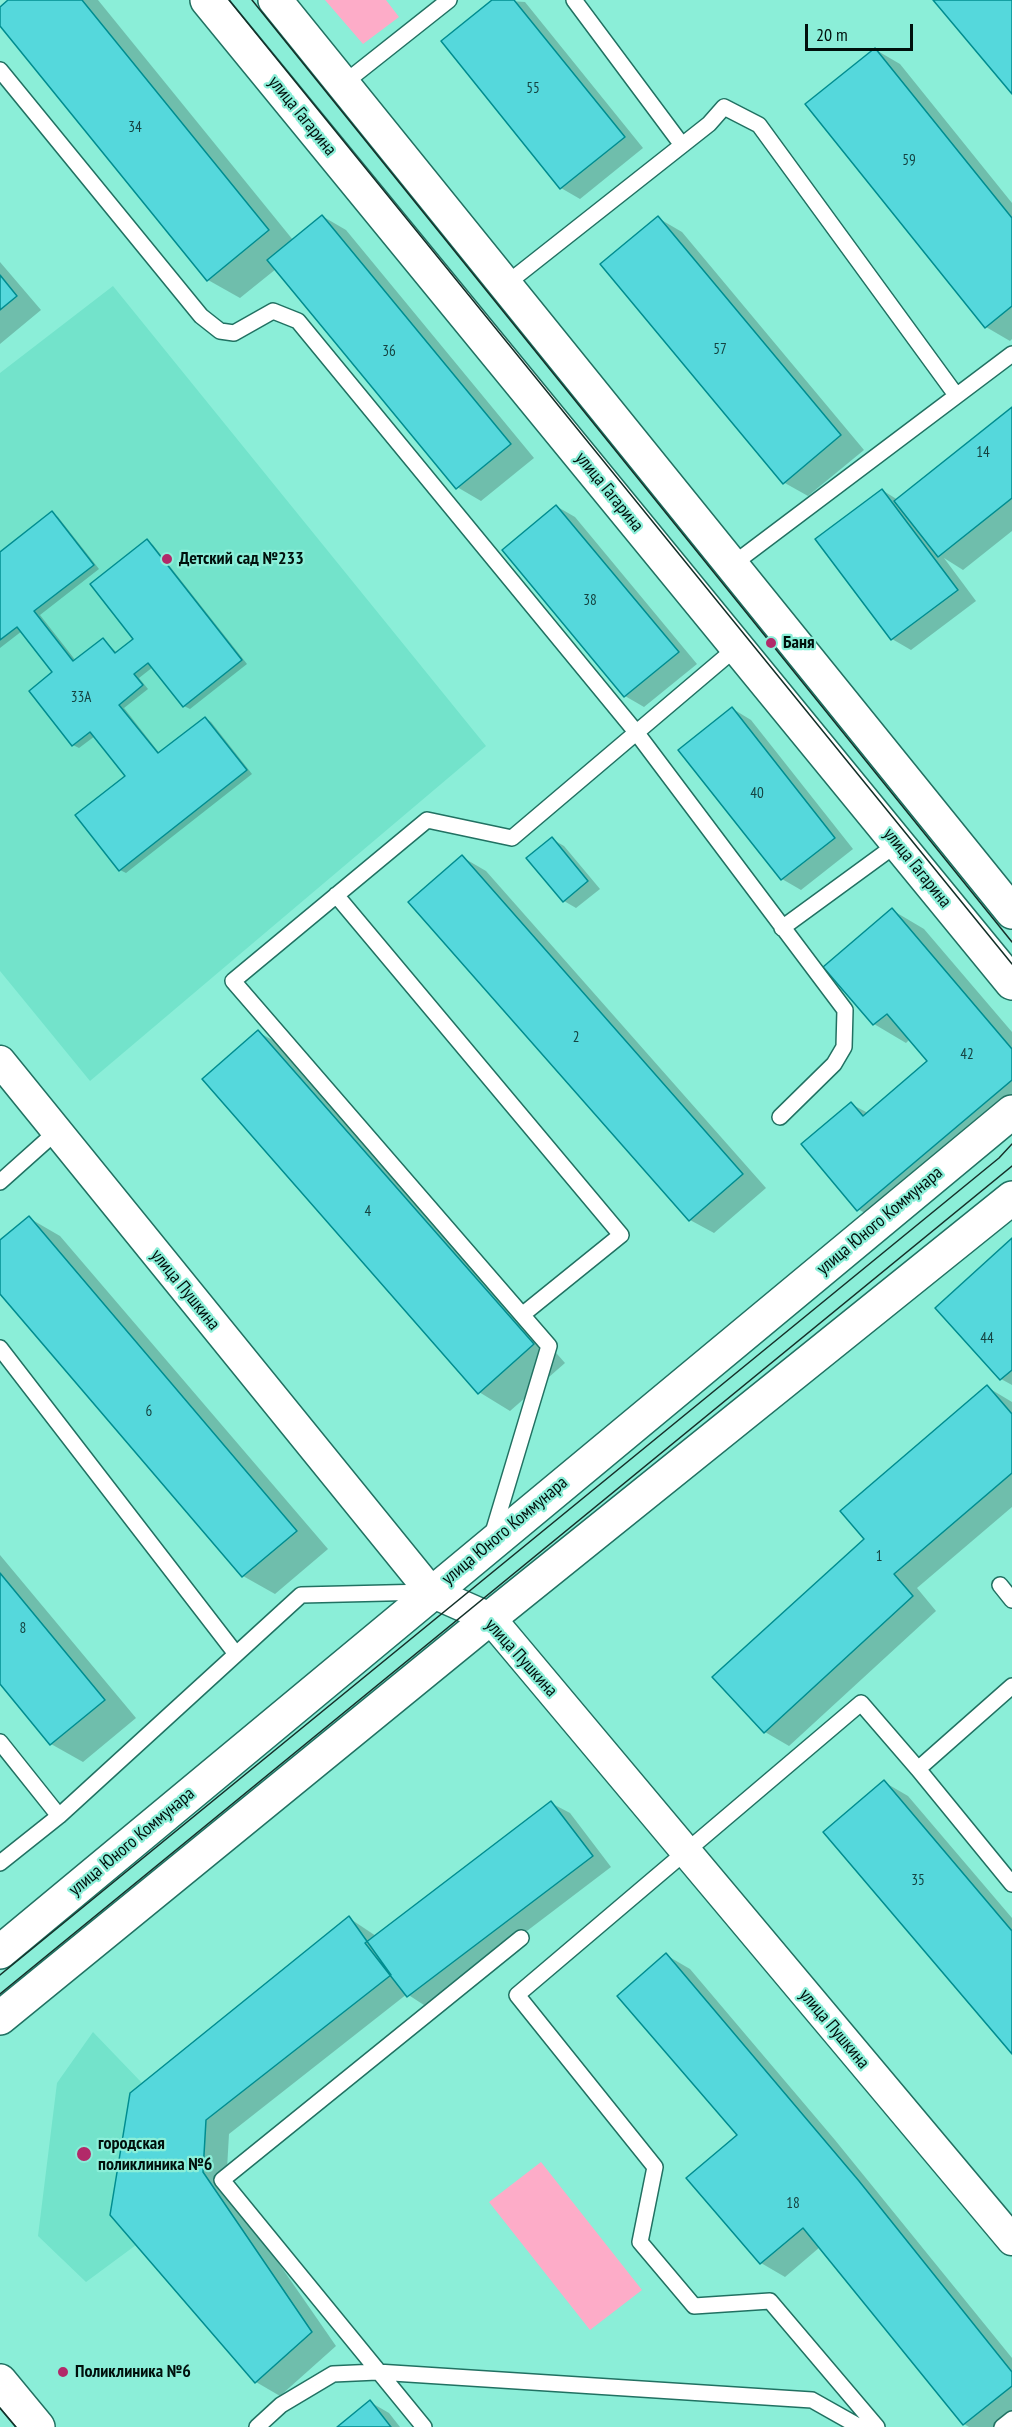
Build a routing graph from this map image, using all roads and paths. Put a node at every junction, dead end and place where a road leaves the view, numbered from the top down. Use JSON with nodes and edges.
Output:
{"nodes":[{"id":1,"x":207,"y":0,"type":"edge"},
{"id":2,"x":275,"y":0,"type":"edge"},
{"id":3,"x":449,"y":0,"type":"edge"},
{"id":4,"x":574,"y":0,"type":"edge"},
{"id":5,"x":0,"y":70,"type":"edge"},
{"id":6,"x":342,"y":84,"type":"junction"},
{"id":7,"x":682,"y":145,"type":"junction"},
{"id":8,"x":505,"y":285,"type":"junction"},
{"id":9,"x":1012,"y":354,"type":"edge"},
{"id":10,"x":956,"y":395,"type":"junction"},
{"id":11,"x":732,"y":565,"type":"junction"},
{"id":12,"x":736,"y":648,"type":"junction"},
{"id":13,"x":636,"y":732,"type":"junction"},
{"id":14,"x":897,"y":844,"type":"junction"},
{"id":15,"x":336,"y":895,"type":"junction"},
{"id":16,"x":1012,"y":912,"type":"edge"},
{"id":17,"x":782,"y":928,"type":"junction"},
{"id":18,"x":1012,"y":983,"type":"edge"},
{"id":19,"x":0,"y":1062,"type":"edge"},
{"id":20,"x":1012,"y":1112,"type":"edge"},
{"id":21,"x":780,"y":1117,"type":"dead end"},
{"id":22,"x":56,"y":1132,"type":"junction"},
{"id":23,"x":0,"y":1182,"type":"edge"},
{"id":24,"x":1012,"y":1198,"type":"edge"},
{"id":25,"x":522,"y":1315,"type":"junction"},
{"id":26,"x":0,"y":1348,"type":"edge"},
{"id":27,"x":490,"y":1543,"type":"junction"},
{"id":28,"x":1000,"y":1585,"type":"dead end"},
{"id":29,"x":431,"y":1592,"type":"junction"},
{"id":30,"x":1012,"y":1600,"type":"edge"},
{"id":31,"x":490,"y":1618,"type":"junction"},
{"id":32,"x":236,"y":1654,"type":"junction"},
{"id":33,"x":1012,"y":1686,"type":"edge"},
{"id":34,"x":0,"y":1742,"type":"edge"},
{"id":35,"x":918,"y":1769,"type":"junction"},
{"id":36,"x":59,"y":1815,"type":"junction"},
{"id":37,"x":687,"y":1853,"type":"junction"},
{"id":38,"x":0,"y":1863,"type":"edge"},
{"id":39,"x":1012,"y":1884,"type":"edge"},
{"id":40,"x":521,"y":1938,"type":"dead end"},
{"id":41,"x":0,"y":1952,"type":"edge"},
{"id":42,"x":0,"y":2018,"type":"edge"},
{"id":43,"x":1012,"y":2240,"type":"edge"},
{"id":44,"x":377,"y":2372,"type":"junction"},
{"id":45,"x":0,"y":2381,"type":"edge"},
{"id":46,"x":1012,"y":2419,"type":"edge"},
{"id":47,"x":38,"y":2427,"type":"edge"},
{"id":48,"x":257,"y":2427,"type":"edge"},
{"id":49,"x":424,"y":2427,"type":"edge"},
{"id":50,"x":860,"y":2427,"type":"edge"},
{"id":51,"x":877,"y":2427,"type":"edge"},
{"id":52,"x":1002,"y":2427,"type":"edge"}],
"edges":[{"from":1,"to":12,"type":"street","name":"улица Гагарина"},
{"from":2,"to":6,"type":"street"},
{"from":3,"to":6,"type":"lane"},
{"from":4,"to":7,"type":"lane"},
{"from":5,"to":13,"type":"lane"},
{"from":6,"to":8,"type":"street"},
{"from":7,"to":8,"type":"lane"},
{"from":7,"to":10,"type":"lane"},
{"from":8,"to":11,"type":"street"},
{"from":9,"to":10,"type":"lane"},
{"from":10,"to":11,"type":"lane"},
{"from":11,"to":16,"type":"street"},
{"from":12,"to":13,"type":"lane"},
{"from":12,"to":14,"type":"street","name":"улица Гагарина"},
{"from":13,"to":15,"type":"lane"},
{"from":13,"to":17,"type":"lane"},
{"from":14,"to":17,"type":"lane"},
{"from":14,"to":18,"type":"street","name":"улица Гагарина"},
{"from":15,"to":25,"type":"lane"},
{"from":15,"to":25,"type":"lane"},
{"from":17,"to":21,"type":"lane"},
{"from":19,"to":22,"type":"street","name":"улица Пушкина"},
{"from":20,"to":27,"type":"street","name":"улица Юного Коммунара"},
{"from":22,"to":23,"type":"lane"},
{"from":22,"to":29,"type":"street","name":"улица Пушкина"},
{"from":24,"to":31,"type":"street"},
{"from":25,"to":27,"type":"lane"},
{"from":26,"to":32,"type":"lane"},
{"from":27,"to":29,"type":"street","name":"улица Юного Коммунара"},
{"from":28,"to":30,"type":"lane"},
{"from":29,"to":31,"type":"street","name":"улица Пушкина"},
{"from":29,"to":32,"type":"lane"},
{"from":29,"to":41,"type":"street","name":"улица Юного Коммунара"},
{"from":31,"to":37,"type":"street","name":"улица Пушкина"},
{"from":31,"to":42,"type":"street"},
{"from":32,"to":36,"type":"lane"},
{"from":33,"to":35,"type":"lane"},
{"from":34,"to":36,"type":"lane"},
{"from":35,"to":37,"type":"lane"},
{"from":35,"to":39,"type":"lane"},
{"from":36,"to":38,"type":"lane"},
{"from":37,"to":43,"type":"street","name":"улица Пушкина"},
{"from":37,"to":51,"type":"lane"},
{"from":40,"to":44,"type":"lane"},
{"from":44,"to":48,"type":"lane"},
{"from":44,"to":49,"type":"lane"},
{"from":44,"to":50,"type":"lane"},
{"from":45,"to":47,"type":"street"},
{"from":46,"to":52,"type":"lane"}]}
